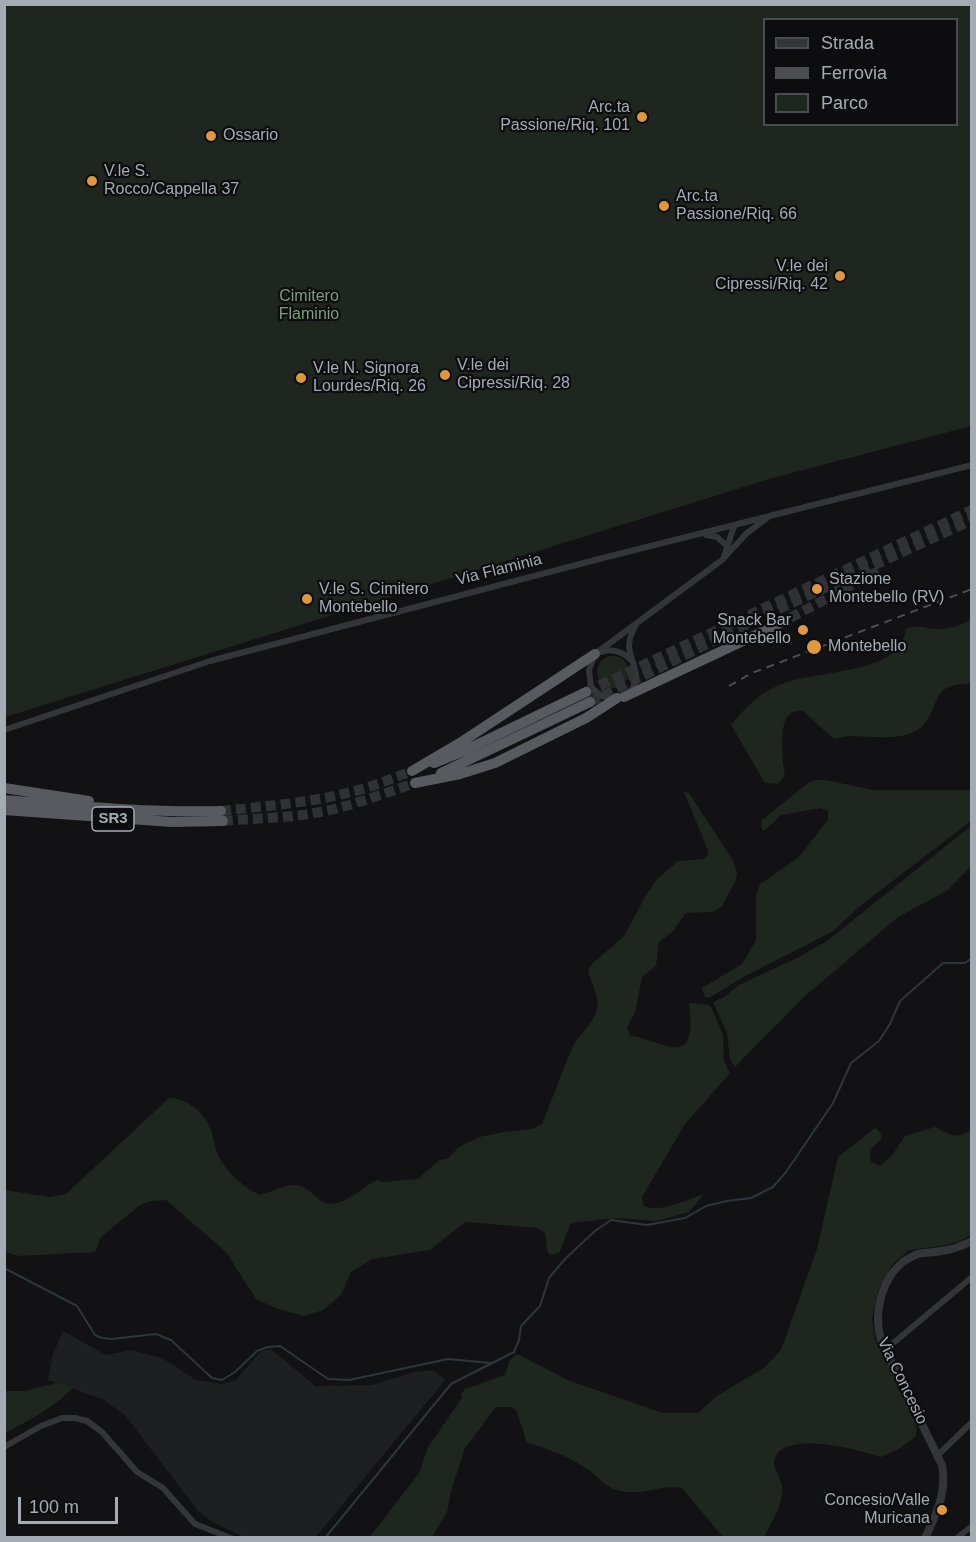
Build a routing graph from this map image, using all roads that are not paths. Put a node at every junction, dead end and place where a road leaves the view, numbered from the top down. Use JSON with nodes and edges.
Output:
{"nodes":[{"id":1,"x":972,"y":465,"type":"edge"},
{"id":2,"x":770,"y":516,"type":"junction"},
{"id":3,"x":737,"y":525,"type":"junction"},
{"id":4,"x":699,"y":535,"type":"junction"},
{"id":5,"x":736,"y":545,"type":"junction"},
{"id":6,"x":728,"y":547,"type":"junction"},
{"id":7,"x":722,"y":560,"type":"junction"},
{"id":8,"x":637,"y":623,"type":"junction"},
{"id":9,"x":777,"y":625,"type":"tunnel mouth"},
{"id":10,"x":595,"y":654,"type":"junction"},
{"id":11,"x":634,"y":664,"type":"junction"},
{"id":12,"x":621,"y":698,"type":"junction"},
{"id":13,"x":4,"y":730,"type":"edge"},
{"id":14,"x":4,"y":788,"type":"edge"},
{"id":15,"x":4,"y":800,"type":"edge"},
{"id":16,"x":114,"y":809,"type":"junction"},
{"id":17,"x":4,"y":810,"type":"edge"},
{"id":18,"x":972,"y":1241,"type":"edge"},
{"id":19,"x":972,"y":1277,"type":"edge"},
{"id":20,"x":885,"y":1350,"type":"junction"},
{"id":21,"x":971,"y":1423,"type":"edge"},
{"id":22,"x":4,"y":1447,"type":"edge"},
{"id":23,"x":938,"y":1455,"type":"junction"},
{"id":24,"x":972,"y":1526,"type":"edge"},
{"id":25,"x":231,"y":1538,"type":"edge"},
{"id":26,"x":925,"y":1538,"type":"edge"},
{"id":27,"x":957,"y":1538,"type":"edge"}],
"edges":[{"from":1,"to":2,"type":"street","name":"Via Flaminia"},
{"from":2,"to":3,"type":"street","name":"Via Flaminia"},
{"from":2,"to":5,"type":"street"},
{"from":3,"to":4,"type":"street","name":"Via Flaminia"},
{"from":3,"to":5,"type":"street"},
{"from":3,"to":6,"type":"street"},
{"from":4,"to":6,"type":"street"},
{"from":4,"to":13,"type":"street","name":"Via Flaminia"},
{"from":5,"to":7,"type":"street"},
{"from":6,"to":7,"type":"street"},
{"from":7,"to":8,"type":"street"},
{"from":8,"to":10,"type":"street"},
{"from":8,"to":11,"type":"street"},
{"from":9,"to":12,"type":"highway"},
{"from":10,"to":11,"type":"street"},
{"from":10,"to":12,"type":"street"},
{"from":10,"to":12,"type":"highway"},
{"from":11,"to":12,"type":"street"},
{"from":14,"to":16,"type":"highway"},
{"from":15,"to":16,"type":"highway","number":"SR3"},
{"from":16,"to":17,"type":"highway","number":"SR3"},
{"from":18,"to":20,"type":"street","name":"Via Concesio"},
{"from":19,"to":20,"type":"street"},
{"from":20,"to":23,"type":"street","name":"Via Concesio"},
{"from":21,"to":23,"type":"street"},
{"from":22,"to":25,"type":"street"},
{"from":23,"to":26,"type":"street","name":"Via Concesio"},
{"from":24,"to":27,"type":"street"}]}
